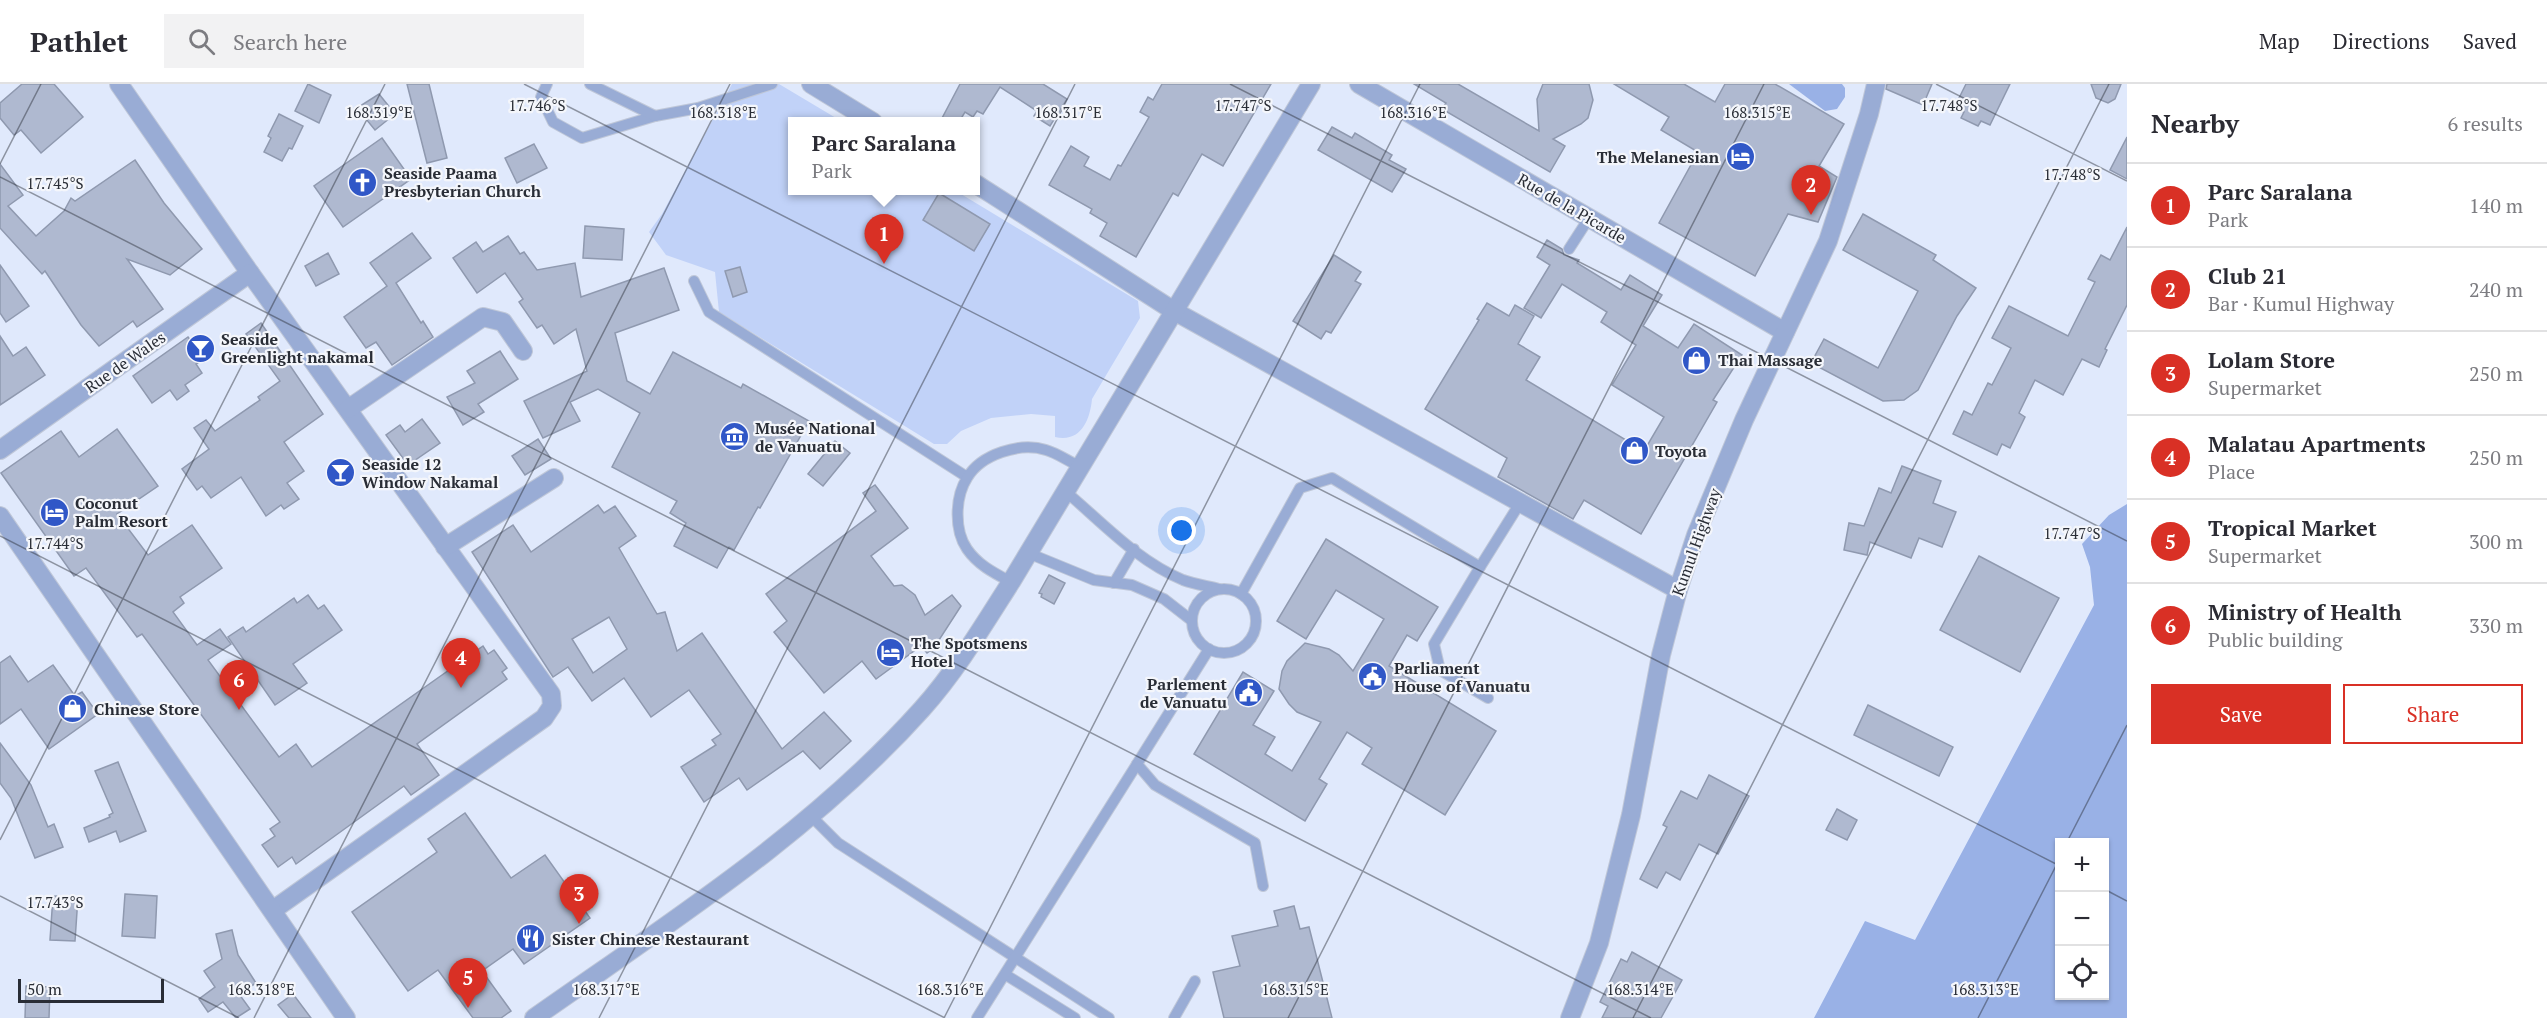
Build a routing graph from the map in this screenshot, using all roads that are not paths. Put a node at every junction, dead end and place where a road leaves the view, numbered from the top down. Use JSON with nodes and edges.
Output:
{"nodes":[{"id":1,"x":119,"y":84,"type":"edge"},
{"id":2,"x":547,"y":84,"type":"edge"},
{"id":3,"x":590,"y":84,"type":"edge"},
{"id":4,"x":772,"y":84,"type":"edge"},
{"id":5,"x":811,"y":84,"type":"edge"},
{"id":6,"x":1311,"y":84,"type":"edge"},
{"id":7,"x":1359,"y":84,"type":"edge"},
{"id":8,"x":1876,"y":84,"type":"edge"},
{"id":9,"x":655,"y":116,"type":"junction"},
{"id":10,"x":865,"y":117,"type":"edge"},
{"id":11,"x":980,"y":186,"type":"edge"},
{"id":12,"x":1589,"y":218,"type":"junction"},
{"id":13,"x":1569,"y":249,"type":"dead end"},
{"id":14,"x":250,"y":273,"type":"junction"},
{"id":15,"x":694,"y":280,"type":"dead end"},
{"id":16,"x":1174,"y":311,"type":"junction"},
{"id":17,"x":1785,"y":332,"type":"junction"},
{"id":18,"x":523,"y":351,"type":"dead end"},
{"id":19,"x":348,"y":409,"type":"junction"},
{"id":20,"x":0,"y":450,"type":"edge"},
{"id":21,"x":1079,"y":466,"type":"junction"},
{"id":22,"x":967,"y":477,"type":"junction"},
{"id":23,"x":554,"y":478,"type":"dead end"},
{"id":24,"x":1065,"y":491,"type":"junction"},
{"id":25,"x":1520,"y":503,"type":"junction"},
{"id":26,"x":0,"y":516,"type":"edge"},
{"id":27,"x":445,"y":547,"type":"junction"},
{"id":28,"x":1134,"y":549,"type":"junction"},
{"id":29,"x":1028,"y":553,"type":"junction"},
{"id":30,"x":1480,"y":567,"type":"junction"},
{"id":31,"x":1011,"y":582,"type":"junction"},
{"id":32,"x":1114,"y":583,"type":"junction"},
{"id":33,"x":1220,"y":589,"type":"junction"},
{"id":34,"x":1678,"y":590,"type":"junction"},
{"id":35,"x":1241,"y":594,"type":"junction"},
{"id":36,"x":1191,"y":620,"type":"junction"},
{"id":37,"x":1209,"y":649,"type":"junction"},
{"id":38,"x":1488,"y":698,"type":"dead end"},
{"id":39,"x":1137,"y":765,"type":"junction"},
{"id":40,"x":812,"y":817,"type":"junction"},
{"id":41,"x":1263,"y":886,"type":"dead end"},
{"id":42,"x":273,"y":910,"type":"junction"},
{"id":43,"x":1016,"y":959,"type":"junction"},
{"id":44,"x":1006,"y":975,"type":"junction"},
{"id":45,"x":1195,"y":981,"type":"dead end"},
{"id":46,"x":346,"y":1018,"type":"edge"},
{"id":47,"x":534,"y":1018,"type":"edge"},
{"id":48,"x":977,"y":1018,"type":"edge"},
{"id":49,"x":1075,"y":1018,"type":"edge"},
{"id":50,"x":1109,"y":1018,"type":"edge"},
{"id":51,"x":1174,"y":1018,"type":"edge"},
{"id":52,"x":1570,"y":1018,"type":"edge"}],
"edges":[{"from":1,"to":14,"type":"street"},
{"from":2,"to":9,"type":"lane"},
{"from":3,"to":9,"type":"lane"},
{"from":4,"to":9,"type":"lane"},
{"from":5,"to":10,"type":"street"},
{"from":6,"to":16,"type":"street"},
{"from":7,"to":12,"type":"street","name":"Rue de la Picarde"},
{"from":8,"to":17,"type":"street","name":"Kumul Highway"},
{"from":11,"to":16,"type":"street"},
{"from":12,"to":13,"type":"lane"},
{"from":12,"to":17,"type":"street","name":"Rue de la Picarde"},
{"from":14,"to":19,"type":"street"},
{"from":14,"to":20,"type":"street","name":"Rue de Wales"},
{"from":15,"to":22,"type":"lane"},
{"from":16,"to":21,"type":"street"},
{"from":16,"to":25,"type":"street"},
{"from":17,"to":34,"type":"street","name":"Kumul Highway"},
{"from":18,"to":19,"type":"street"},
{"from":19,"to":27,"type":"street"},
{"from":21,"to":22,"type":"lane"},
{"from":21,"to":24,"type":"street"},
{"from":22,"to":31,"type":"lane"},
{"from":23,"to":27,"type":"street"},
{"from":24,"to":28,"type":"lane"},
{"from":24,"to":29,"type":"street"},
{"from":25,"to":30,"type":"lane"},
{"from":25,"to":34,"type":"street"},
{"from":26,"to":42,"type":"street"},
{"from":27,"to":42,"type":"street"},
{"from":28,"to":32,"type":"lane"},
{"from":28,"to":33,"type":"lane"},
{"from":29,"to":31,"type":"street"},
{"from":29,"to":32,"type":"lane"},
{"from":30,"to":35,"type":"lane"},
{"from":30,"to":38,"type":"lane"},
{"from":31,"to":40,"type":"street"},
{"from":32,"to":36,"type":"lane"},
{"from":33,"to":35,"type":"lane"},
{"from":33,"to":36,"type":"lane"},
{"from":34,"to":52,"type":"street","name":"Kumul Highway"},
{"from":35,"to":37,"type":"lane"},
{"from":36,"to":37,"type":"lane"},
{"from":37,"to":39,"type":"lane"},
{"from":39,"to":41,"type":"lane"},
{"from":39,"to":43,"type":"lane"},
{"from":40,"to":43,"type":"lane"},
{"from":40,"to":47,"type":"street"},
{"from":42,"to":46,"type":"street"},
{"from":43,"to":44,"type":"lane"},
{"from":43,"to":50,"type":"lane"},
{"from":44,"to":48,"type":"lane"},
{"from":44,"to":49,"type":"lane"},
{"from":45,"to":51,"type":"lane"}]}
